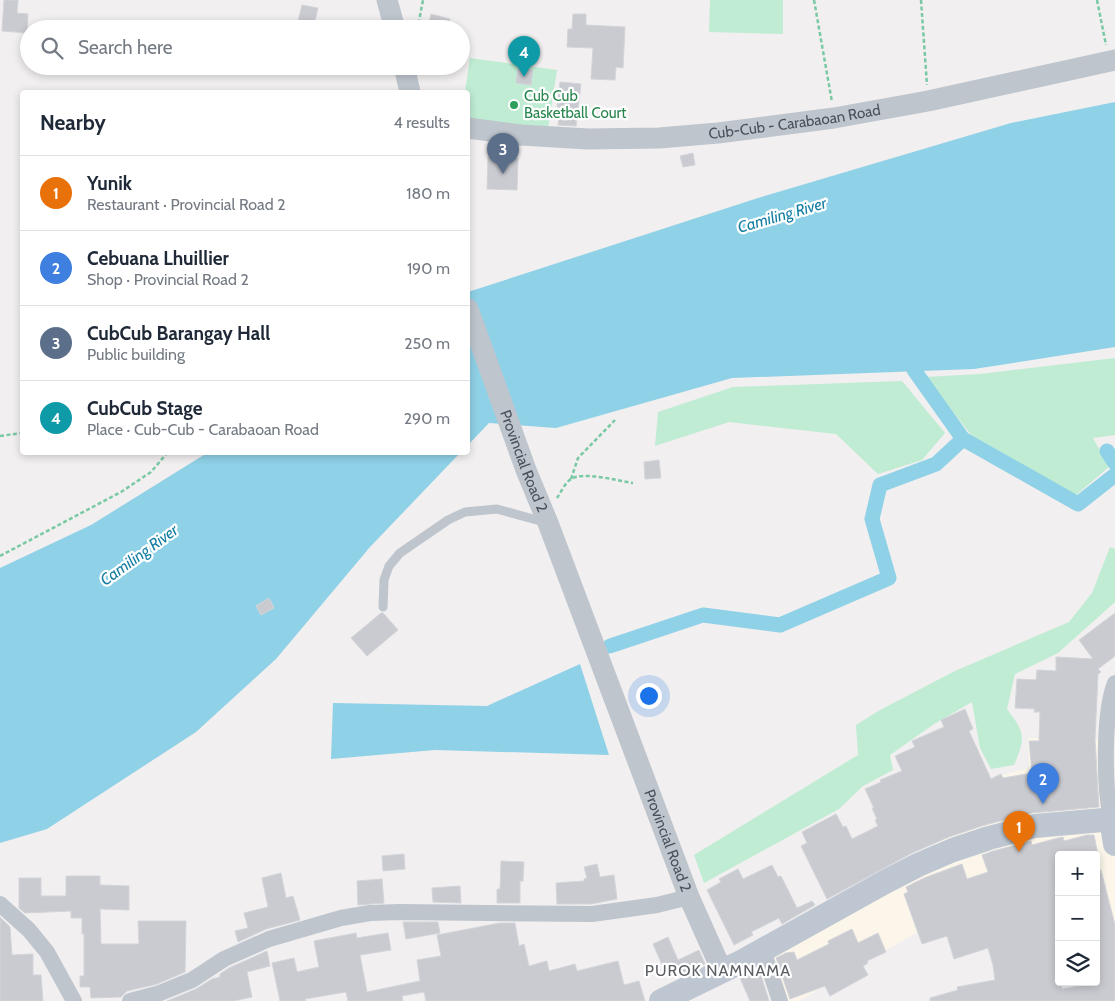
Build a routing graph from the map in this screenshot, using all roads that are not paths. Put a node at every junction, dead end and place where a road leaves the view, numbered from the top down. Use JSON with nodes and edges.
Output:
{"nodes":[{"id":1,"x":387,"y":0,"type":"edge"},
{"id":2,"x":392,"y":20,"type":"edge"},
{"id":3,"x":1112,"y":61,"type":"edge"},
{"id":4,"x":406,"y":75,"type":"edge"},
{"id":5,"x":410,"y":90,"type":"edge"},
{"id":6,"x":470,"y":128,"type":"edge"},
{"id":7,"x":470,"y":315,"type":"edge"},
{"id":8,"x":547,"y":520,"type":"junction"},
{"id":9,"x":383,"y":606,"type":"dead end"},
{"id":10,"x":1115,"y":683,"type":"edge"},
{"id":11,"x":1112,"y":812,"type":"edge"},
{"id":12,"x":1115,"y":844,"type":"edge"},
{"id":13,"x":689,"y":897,"type":"junction"},
{"id":14,"x":0,"y":904,"type":"edge"},
{"id":15,"x":763,"y":950,"type":"junction"},
{"id":16,"x":722,"y":971,"type":"junction"},
{"id":17,"x":74,"y":1001,"type":"edge"},
{"id":18,"x":130,"y":1001,"type":"edge"},
{"id":19,"x":661,"y":1001,"type":"edge"},
{"id":20,"x":780,"y":1001,"type":"edge"}],
"edges":[{"from":1,"to":2,"type":"street"},
{"from":3,"to":6,"type":"street","name":"Cub-Cub - Carabaoan Road"},
{"from":4,"to":5,"type":"street"},
{"from":7,"to":8,"type":"street","name":"Provincial Road 2"},
{"from":8,"to":9,"type":"lane"},
{"from":8,"to":13,"type":"street","name":"Provincial Road 2"},
{"from":10,"to":11,"type":"street"},
{"from":11,"to":12,"type":"main road"},
{"from":11,"to":15,"type":"main road"},
{"from":13,"to":16,"type":"street","name":"Provincial Road 2"},
{"from":13,"to":18,"type":"street"},
{"from":14,"to":17,"type":"street"},
{"from":15,"to":16,"type":"main road"},
{"from":15,"to":20,"type":"street"},
{"from":16,"to":19,"type":"main road"}]}
